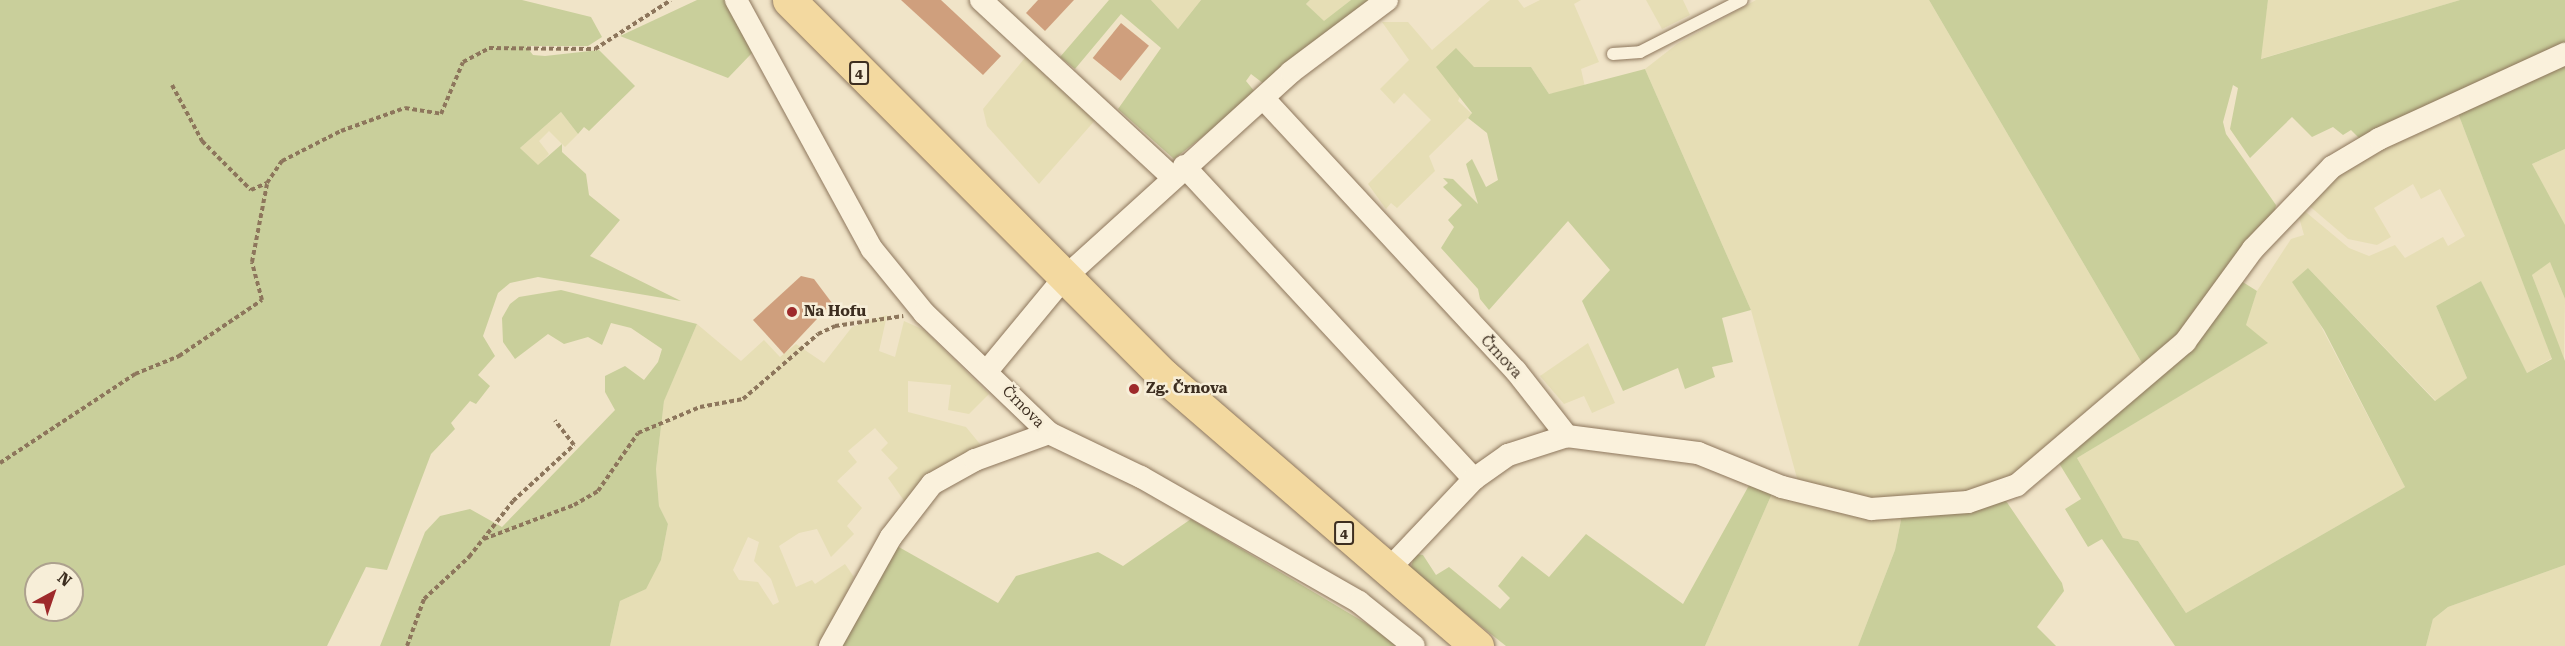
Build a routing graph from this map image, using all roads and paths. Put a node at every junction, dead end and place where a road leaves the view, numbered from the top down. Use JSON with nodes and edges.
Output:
{"nodes":[{"id":1,"x":671,"y":0,"type":"edge"},
{"id":2,"x":736,"y":0,"type":"edge"},
{"id":3,"x":789,"y":0,"type":"edge"},
{"id":4,"x":1388,"y":0,"type":"edge"},
{"id":5,"x":1742,"y":0,"type":"edge"},
{"id":6,"x":995,"y":4,"type":"edge"},
{"id":7,"x":1613,"y":54,"type":"dead end"},
{"id":8,"x":2565,"y":54,"type":"edge"},
{"id":9,"x":172,"y":85,"type":"dead end"},
{"id":10,"x":1264,"y":99,"type":"junction"},
{"id":11,"x":1179,"y":172,"type":"junction"},
{"id":12,"x":267,"y":183,"type":"junction"},
{"id":13,"x":1063,"y":279,"type":"junction"},
{"id":14,"x":924,"y":313,"type":"junction"},
{"id":15,"x":987,"y":371,"type":"junction"},
{"id":16,"x":555,"y":421,"type":"dead end"},
{"id":17,"x":1049,"y":433,"type":"junction"},
{"id":18,"x":1567,"y":436,"type":"junction"},
{"id":19,"x":0,"y":463,"type":"edge"},
{"id":20,"x":1474,"y":478,"type":"junction"},
{"id":21,"x":484,"y":538,"type":"junction"},
{"id":22,"x":1387,"y":571,"type":"junction"},
{"id":23,"x":407,"y":646,"type":"edge"},
{"id":24,"x":830,"y":646,"type":"edge"},
{"id":25,"x":1414,"y":646,"type":"edge"},
{"id":26,"x":1477,"y":646,"type":"edge"}],
"edges":[{"from":1,"to":12,"type":"path"},
{"from":2,"to":14,"type":"street","name":"Črnova"},
{"from":3,"to":13,"type":"main road","number":"4"},
{"from":4,"to":10,"type":"street"},
{"from":5,"to":7,"type":"lane"},
{"from":6,"to":11,"type":"street"},
{"from":8,"to":18,"type":"street"},
{"from":9,"to":12,"type":"path"},
{"from":10,"to":11,"type":"street"},
{"from":10,"to":18,"type":"street","name":"Črnova"},
{"from":11,"to":13,"type":"street"},
{"from":11,"to":20,"type":"street"},
{"from":12,"to":19,"type":"path"},
{"from":13,"to":15,"type":"street"},
{"from":13,"to":22,"type":"main road","number":"4"},
{"from":14,"to":15,"type":"street","name":"Črnova"},
{"from":14,"to":21,"type":"path"},
{"from":15,"to":17,"type":"street","name":"Črnova"},
{"from":16,"to":21,"type":"path"},
{"from":17,"to":24,"type":"street","name":"Črnova"},
{"from":17,"to":25,"type":"street"},
{"from":18,"to":20,"type":"street"},
{"from":20,"to":22,"type":"street"},
{"from":21,"to":23,"type":"path"},
{"from":22,"to":26,"type":"main road","number":"4"}]}
